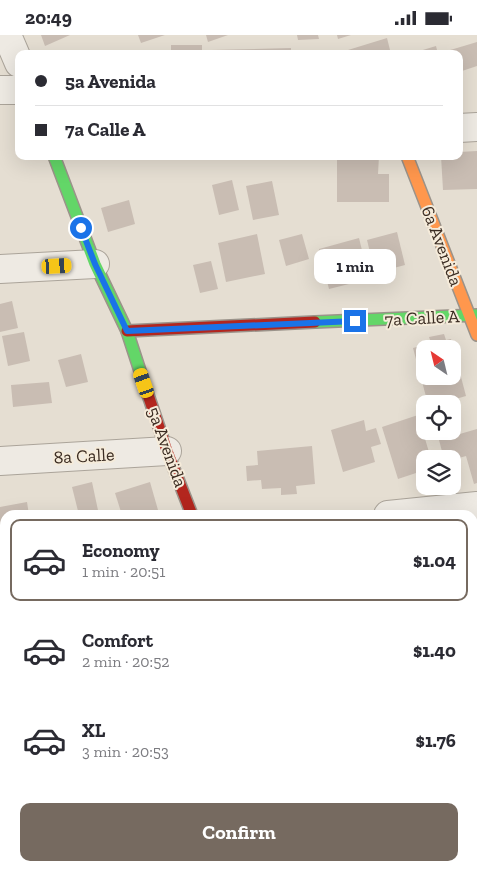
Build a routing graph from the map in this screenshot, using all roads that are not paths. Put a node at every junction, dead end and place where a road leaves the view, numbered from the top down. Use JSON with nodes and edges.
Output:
{"nodes":[{"id":1,"x":8,"y":35,"type":"edge"},
{"id":2,"x":15,"y":53,"type":"edge"},
{"id":3,"x":0,"y":90,"type":"edge"},
{"id":4,"x":15,"y":90,"type":"edge"},
{"id":5,"x":477,"y":127,"type":"edge"},
{"id":6,"x":463,"y":128,"type":"edge"},
{"id":7,"x":56,"y":160,"type":"edge"},
{"id":8,"x":409,"y":160,"type":"edge"},
{"id":9,"x":95,"y":264,"type":"junction"},
{"id":10,"x":0,"y":269,"type":"edge"},
{"id":11,"x":473,"y":315,"type":"edge"},
{"id":12,"x":127,"y":331,"type":"junction"},
{"id":13,"x":477,"y":335,"type":"edge"},
{"id":14,"x":168,"y":451,"type":"junction"},
{"id":15,"x":0,"y":461,"type":"edge"},
{"id":16,"x":477,"y":506,"type":"edge"},
{"id":17,"x":190,"y":510,"type":"edge"},
{"id":18,"x":437,"y":510,"type":"edge"}],
"edges":[{"from":1,"to":2,"type":"street"},
{"from":3,"to":4,"type":"street"},
{"from":5,"to":6,"type":"street"},
{"from":7,"to":9,"type":"street","name":"5a Avenida"},
{"from":8,"to":11,"type":"street","name":"6a Avenida"},
{"from":9,"to":10,"type":"street"},
{"from":9,"to":12,"type":"street","name":"5a Avenida"},
{"from":11,"to":12,"type":"street","name":"7a Calle A"},
{"from":11,"to":13,"type":"street","name":"6a Avenida"},
{"from":12,"to":14,"type":"street","name":"5a Avenida"},
{"from":14,"to":15,"type":"street","name":"8a Calle"},
{"from":14,"to":17,"type":"street","name":"5a Avenida"},
{"from":16,"to":18,"type":"street"}]}
